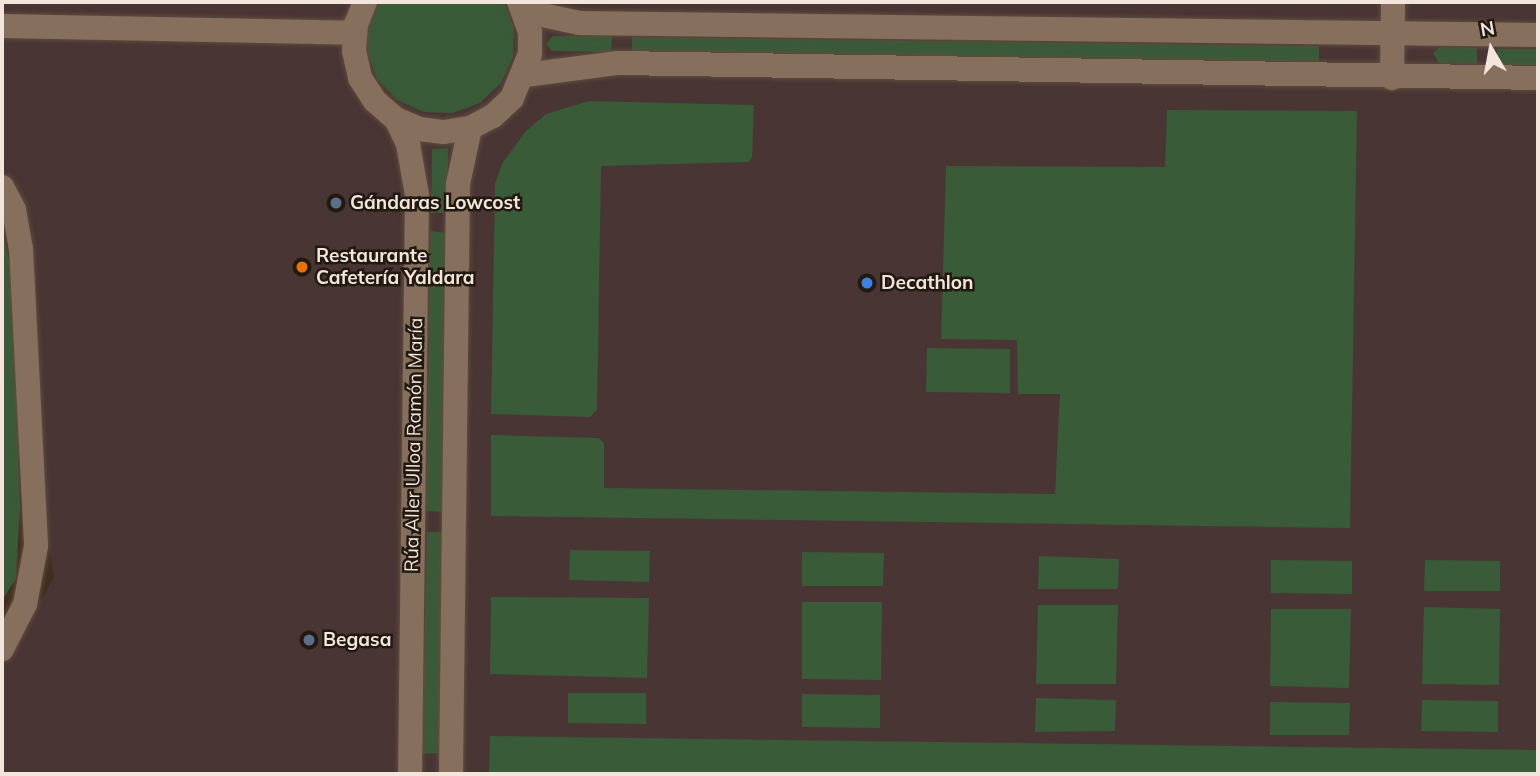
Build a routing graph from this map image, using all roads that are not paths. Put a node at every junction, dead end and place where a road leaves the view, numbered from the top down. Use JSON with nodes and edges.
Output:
{"nodes":[{"id":1,"x":365,"y":2,"type":"edge"},
{"id":2,"x":1393,"y":2,"type":"edge"},
{"id":3,"x":522,"y":6,"type":"edge"},
{"id":4,"x":2,"y":26,"type":"edge"},
{"id":5,"x":1393,"y":32,"type":"junction"},
{"id":6,"x":355,"y":33,"type":"junction"},
{"id":7,"x":1538,"y":35,"type":"edge"},
{"id":8,"x":525,"y":75,"type":"junction"},
{"id":9,"x":1392,"y":78,"type":"junction"},
{"id":10,"x":1538,"y":78,"type":"edge"},
{"id":11,"x":396,"y":119,"type":"junction"},
{"id":12,"x":470,"y":128,"type":"junction"},
{"id":13,"x":2,"y":187,"type":"edge"},
{"id":14,"x":2,"y":649,"type":"edge"},
{"id":15,"x":411,"y":774,"type":"edge"},
{"id":16,"x":451,"y":774,"type":"edge"}],
"edges":[{"from":1,"to":6,"type":"street","name":"Rúa Aller Ulloa Ramón María"},
{"from":2,"to":5,"type":"street"},
{"from":3,"to":5,"type":"street"},
{"from":3,"to":8,"type":"street","name":"Rúa Aller Ulloa Ramón María"},
{"from":4,"to":6,"type":"street"},
{"from":5,"to":7,"type":"street"},
{"from":5,"to":9,"type":"street"},
{"from":6,"to":11,"type":"street","name":"Rúa Aller Ulloa Ramón María"},
{"from":8,"to":9,"type":"street"},
{"from":8,"to":12,"type":"street","name":"Rúa Aller Ulloa Ramón María"},
{"from":9,"to":10,"type":"street"},
{"from":11,"to":12,"type":"street","name":"Rúa Aller Ulloa Ramón María"},
{"from":11,"to":15,"type":"street","name":"Rúa Aller Ulloa Ramón María"},
{"from":12,"to":16,"type":"street","name":"Rúa Aller Ulloa Ramón María"},
{"from":13,"to":14,"type":"street"}]}
